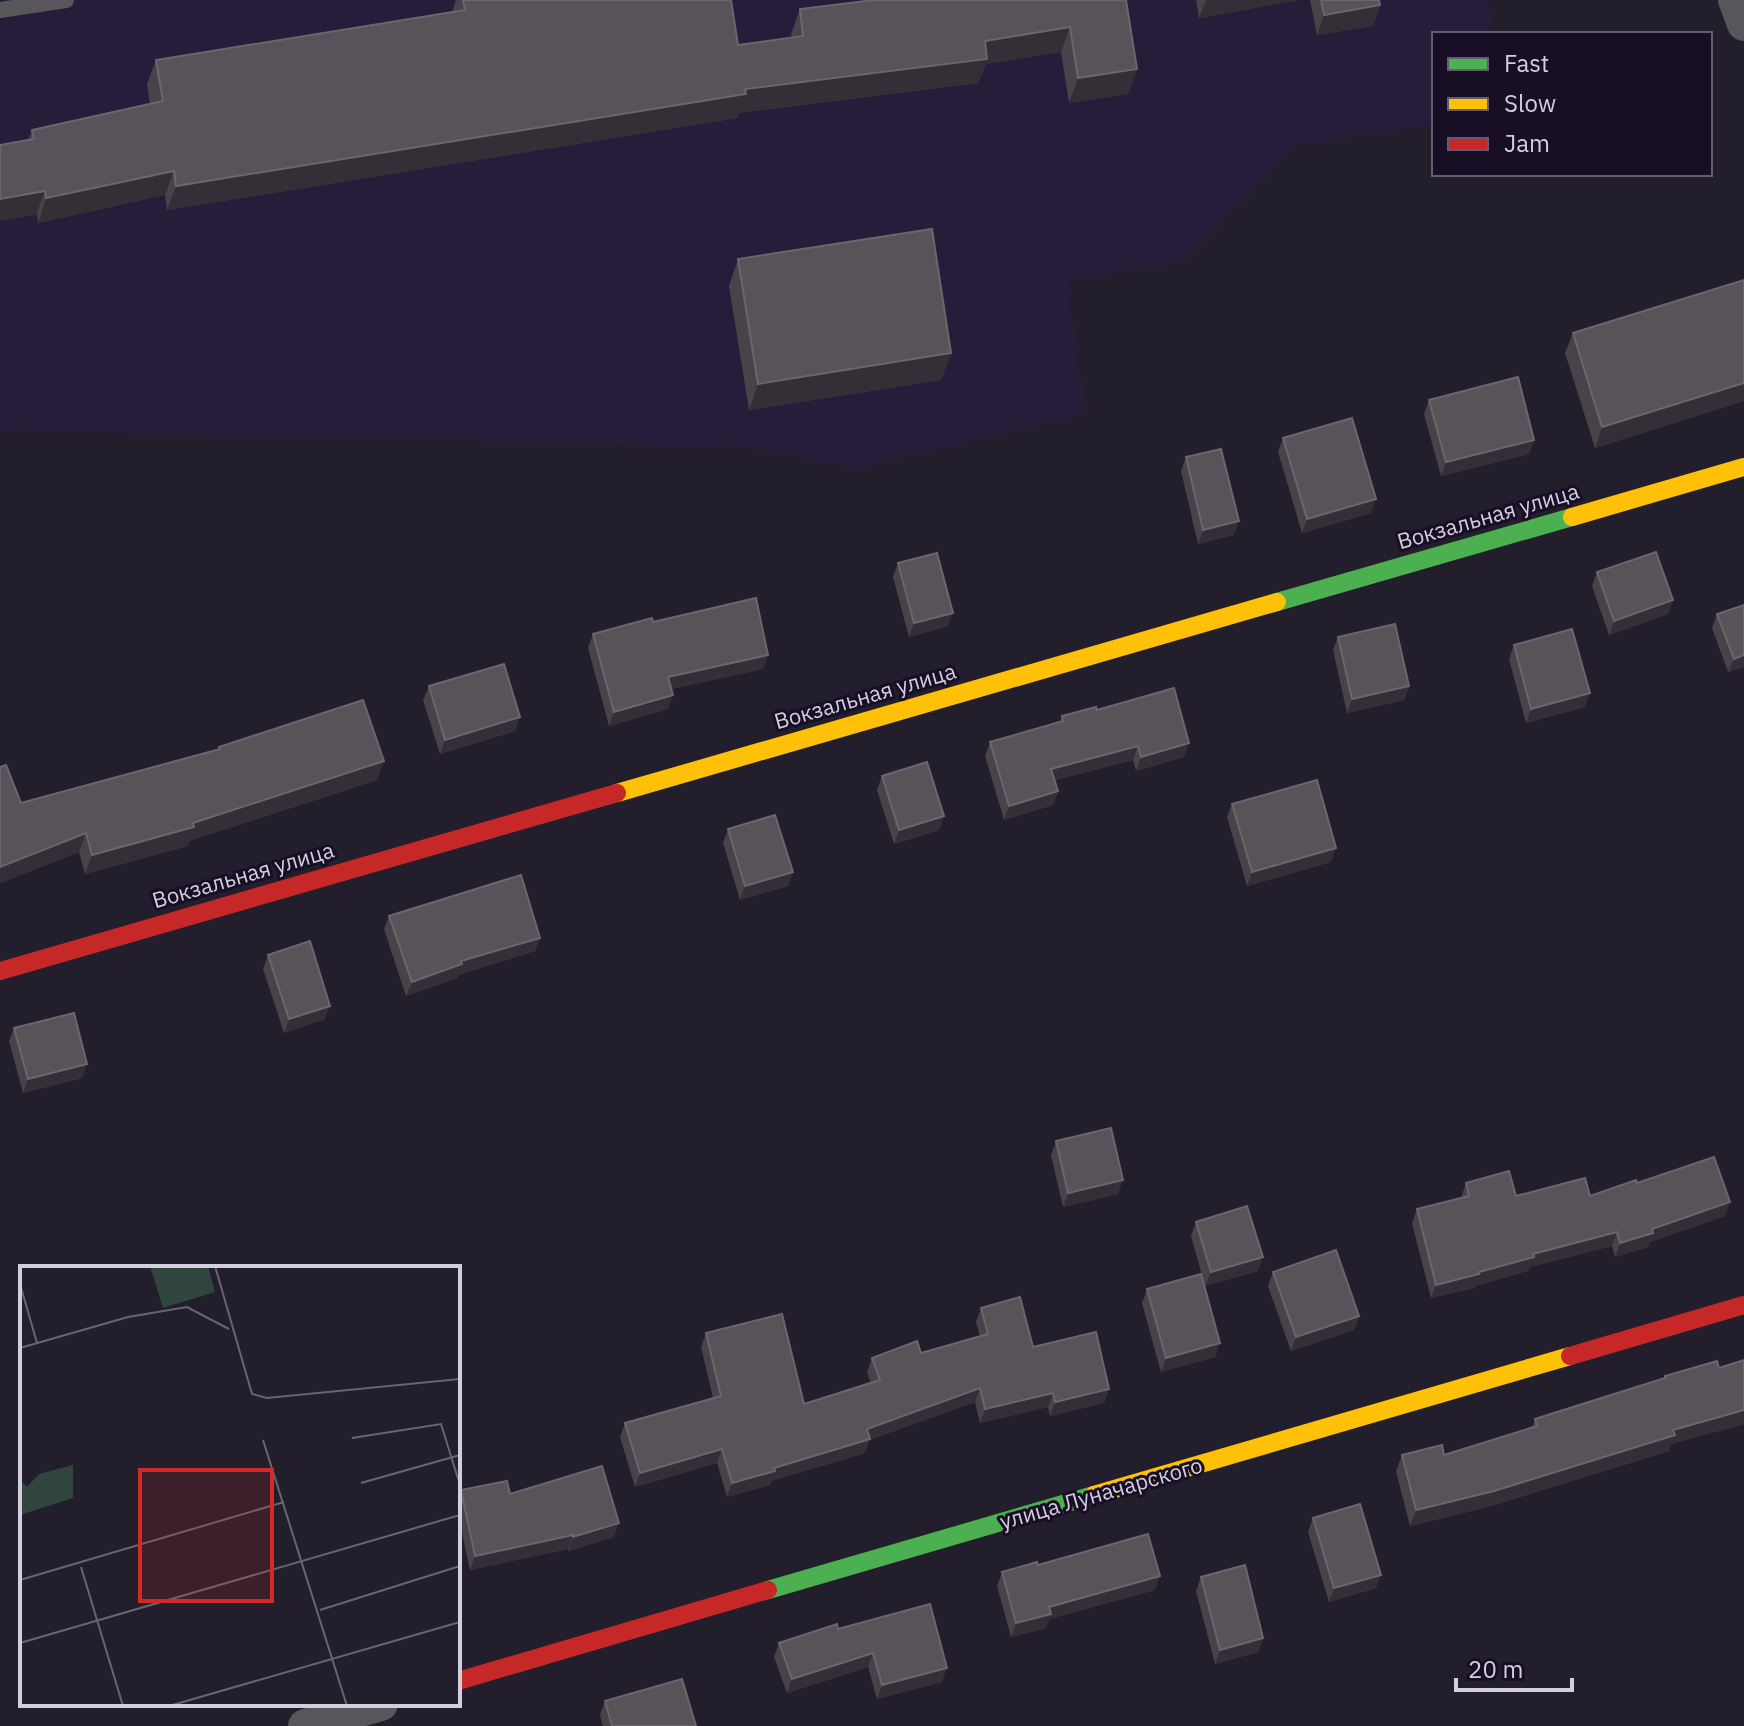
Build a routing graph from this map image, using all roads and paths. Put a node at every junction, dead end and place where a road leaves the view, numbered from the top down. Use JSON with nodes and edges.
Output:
{"nodes":[{"id":1,"x":66,"y":0,"type":"edge"},
{"id":2,"x":1735,"y":0,"type":"edge"},
{"id":3,"x":0,"y":10,"type":"edge"},
{"id":4,"x":1744,"y":24,"type":"edge"},
{"id":5,"x":1744,"y":467,"type":"edge"},
{"id":6,"x":0,"y":971,"type":"edge"},
{"id":7,"x":1744,"y":1305,"type":"edge"},
{"id":8,"x":460,"y":1680,"type":"edge"},
{"id":9,"x":374,"y":1706,"type":"edge"},
{"id":10,"x":305,"y":1726,"type":"edge"}],
"edges":[{"from":1,"to":3,"type":"lane"},
{"from":2,"to":4,"type":"street"},
{"from":5,"to":6,"type":"street","name":"Вокзальная улица"},
{"from":7,"to":8,"type":"street","name":"улица Луначарского"},
{"from":9,"to":10,"type":"street"}]}
